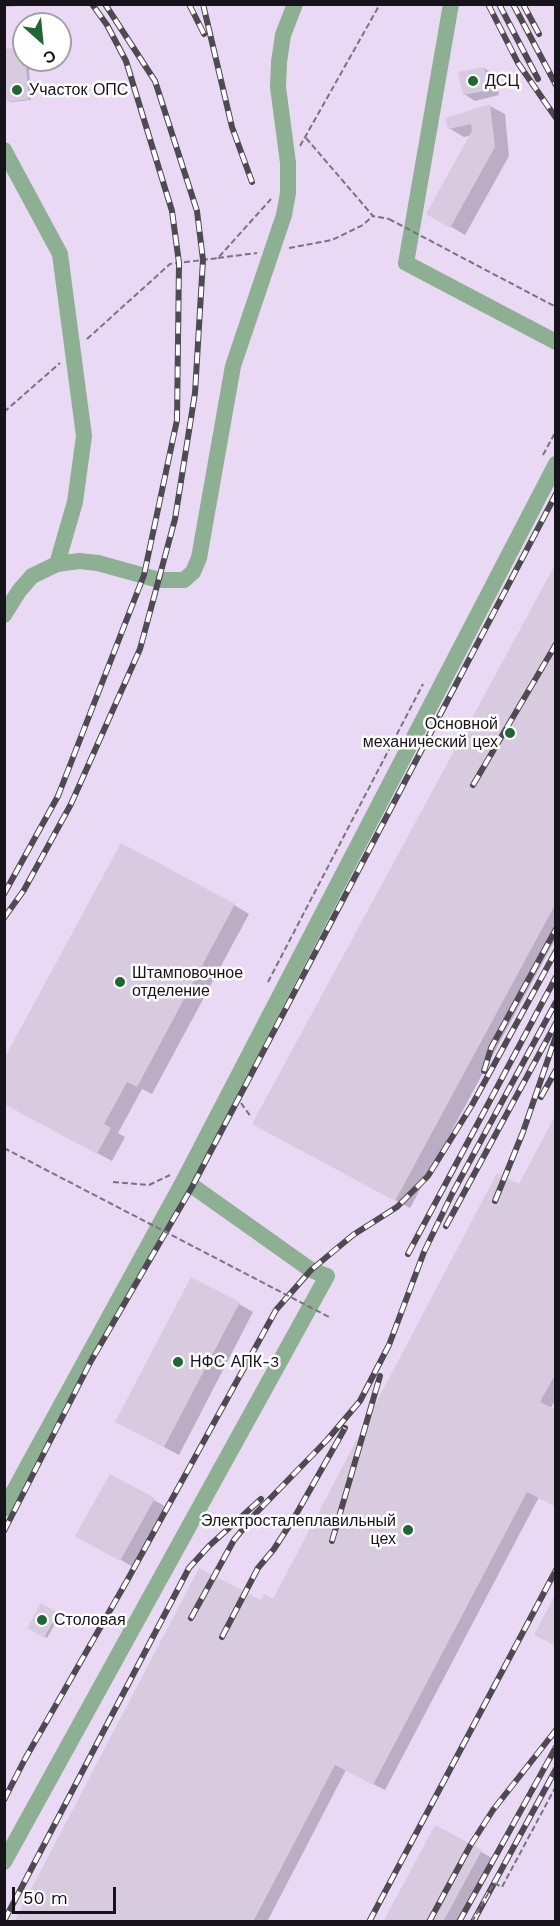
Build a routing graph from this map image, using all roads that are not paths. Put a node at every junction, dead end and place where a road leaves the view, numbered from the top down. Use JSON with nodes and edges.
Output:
{"nodes":[{"id":1,"x":451,"y":4,"type":"edge"},
{"id":2,"x":292,"y":8,"type":"edge"},
{"id":3,"x":4,"y":150,"type":"edge"},
{"id":4,"x":555,"y":342,"type":"edge"},
{"id":5,"x":555,"y":464,"type":"edge"},
{"id":6,"x":57,"y":564,"type":"junction"},
{"id":7,"x":4,"y":615,"type":"edge"},
{"id":8,"x":177,"y":1177,"type":"junction"},
{"id":9,"x":4,"y":1509,"type":"edge"},
{"id":10,"x":4,"y":1862,"type":"edge"}],
"edges":[{"from":1,"to":4,"type":"lane"},
{"from":2,"to":6,"type":"lane"},
{"from":3,"to":6,"type":"lane"},
{"from":5,"to":8,"type":"lane"},
{"from":6,"to":7,"type":"lane"},
{"from":8,"to":9,"type":"lane"},
{"from":8,"to":10,"type":"lane"}]}
